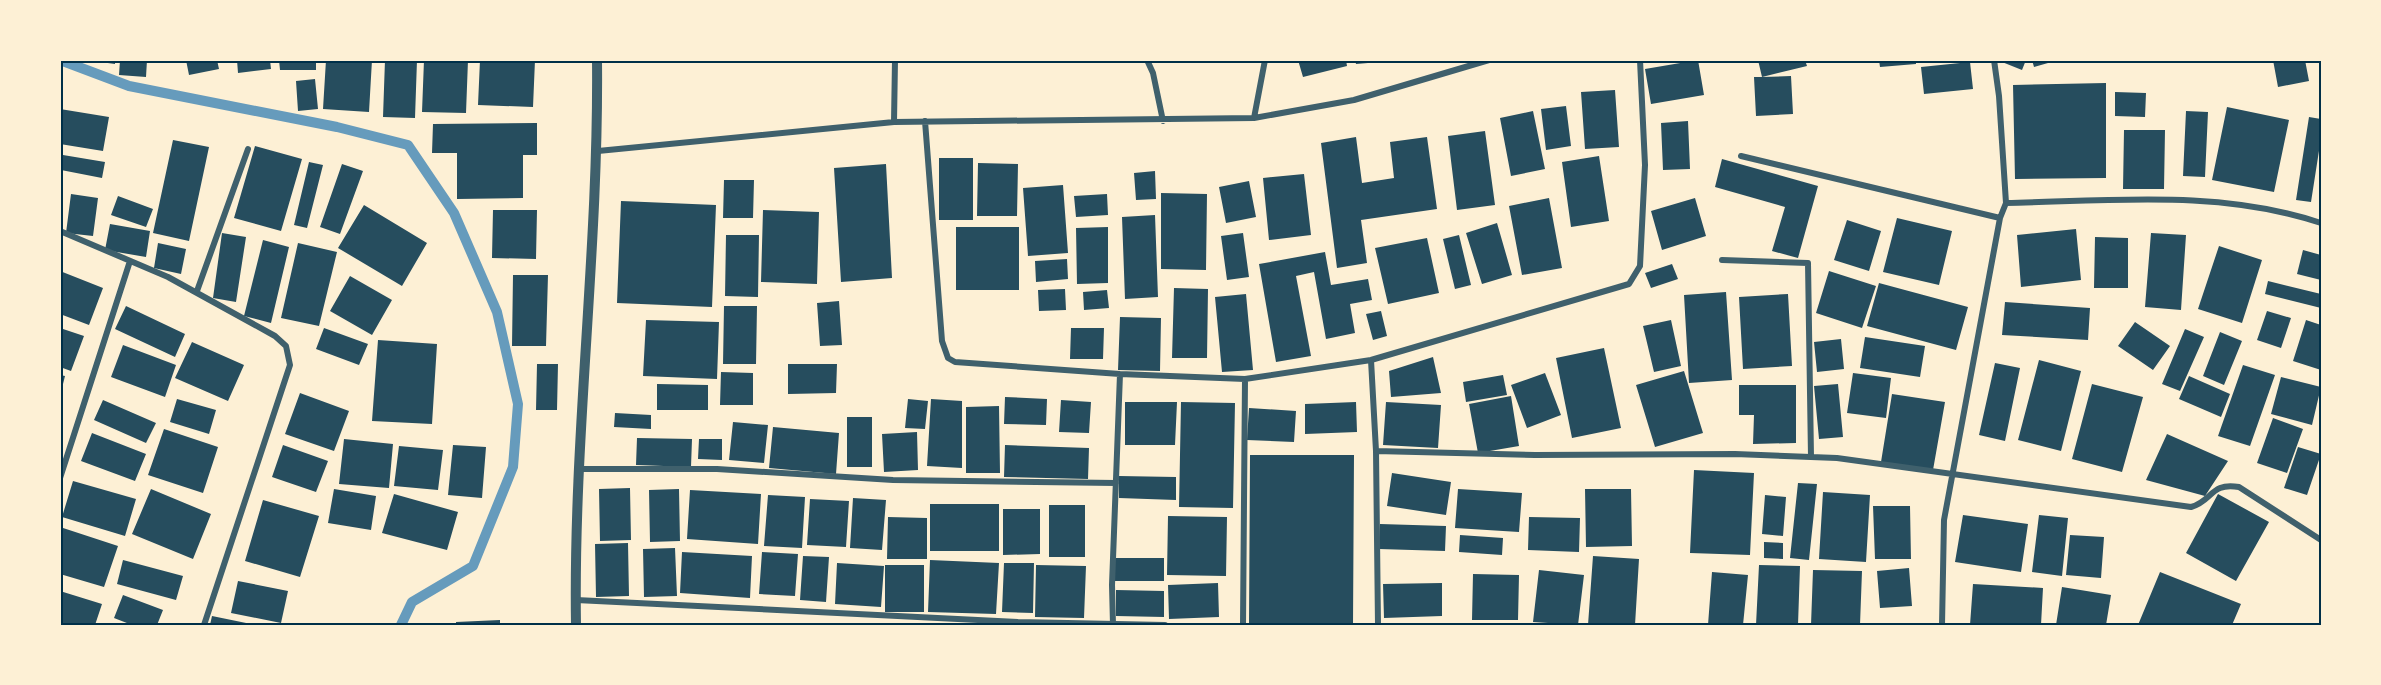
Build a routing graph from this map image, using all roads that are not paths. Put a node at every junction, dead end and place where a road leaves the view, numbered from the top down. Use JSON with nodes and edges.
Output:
{"nodes":[{"id":1,"x":597,"y":60,"type":"edge"},
{"id":2,"x":895,"y":60,"type":"edge"},
{"id":3,"x":1146,"y":60,"type":"edge"},
{"id":4,"x":1265,"y":60,"type":"edge"},
{"id":5,"x":1489,"y":60,"type":"edge"},
{"id":6,"x":1640,"y":60,"type":"edge"},
{"id":7,"x":1994,"y":60,"type":"edge"},
{"id":8,"x":1254,"y":118,"type":"junction"},
{"id":9,"x":925,"y":121,"type":"junction"},
{"id":10,"x":1163,"y":121,"type":"junction"},
{"id":11,"x":894,"y":122,"type":"junction"},
{"id":12,"x":248,"y":149,"type":"dead end"},
{"id":13,"x":598,"y":151,"type":"junction"},
{"id":14,"x":1741,"y":156,"type":"dead end"},
{"id":15,"x":2006,"y":203,"type":"junction"},
{"id":16,"x":2000,"y":218,"type":"junction"},
{"id":17,"x":2321,"y":223,"type":"edge"},
{"id":18,"x":60,"y":231,"type":"edge"},
{"id":19,"x":1722,"y":260,"type":"dead end"},
{"id":20,"x":130,"y":261,"type":"junction"},
{"id":21,"x":197,"y":291,"type":"junction"},
{"id":22,"x":1371,"y":360,"type":"junction"},
{"id":23,"x":1120,"y":374,"type":"junction"},
{"id":24,"x":1245,"y":379,"type":"junction"},
{"id":25,"x":1376,"y":451,"type":"junction"},
{"id":26,"x":1811,"y":457,"type":"junction"},
{"id":27,"x":579,"y":469,"type":"junction"},
{"id":28,"x":1954,"y":475,"type":"junction"},
{"id":29,"x":60,"y":478,"type":"edge"},
{"id":30,"x":1116,"y":483,"type":"junction"},
{"id":31,"x":2321,"y":540,"type":"edge"},
{"id":32,"x":576,"y":600,"type":"junction"},
{"id":33,"x":1113,"y":624,"type":"edge"},
{"id":34,"x":204,"y":625,"type":"edge"},
{"id":35,"x":576,"y":625,"type":"edge"},
{"id":36,"x":1165,"y":625,"type":"edge"},
{"id":37,"x":1243,"y":625,"type":"edge"},
{"id":38,"x":1378,"y":625,"type":"edge"},
{"id":39,"x":1942,"y":625,"type":"edge"}],
"edges":[{"from":1,"to":13,"type":"street"},
{"from":2,"to":11,"type":"street"},
{"from":3,"to":10,"type":"street"},
{"from":4,"to":8,"type":"street"},
{"from":5,"to":8,"type":"street"},
{"from":6,"to":22,"type":"street"},
{"from":7,"to":15,"type":"street"},
{"from":8,"to":10,"type":"street"},
{"from":9,"to":10,"type":"street"},
{"from":9,"to":11,"type":"street"},
{"from":9,"to":23,"type":"street"},
{"from":11,"to":13,"type":"street"},
{"from":12,"to":21,"type":"street"},
{"from":13,"to":27,"type":"street"},
{"from":14,"to":16,"type":"street"},
{"from":15,"to":16,"type":"street"},
{"from":15,"to":17,"type":"street"},
{"from":16,"to":28,"type":"street"},
{"from":18,"to":20,"type":"street"},
{"from":19,"to":26,"type":"street"},
{"from":20,"to":21,"type":"street"},
{"from":20,"to":29,"type":"street"},
{"from":21,"to":34,"type":"street"},
{"from":22,"to":24,"type":"street"},
{"from":22,"to":25,"type":"street"},
{"from":23,"to":24,"type":"street"},
{"from":23,"to":30,"type":"street"},
{"from":24,"to":37,"type":"street"},
{"from":25,"to":26,"type":"street"},
{"from":25,"to":38,"type":"street"},
{"from":26,"to":28,"type":"street"},
{"from":27,"to":30,"type":"street"},
{"from":27,"to":32,"type":"street"},
{"from":28,"to":31,"type":"street"},
{"from":28,"to":39,"type":"street"},
{"from":30,"to":33,"type":"street"},
{"from":32,"to":33,"type":"street"},
{"from":32,"to":35,"type":"street"},
{"from":33,"to":36,"type":"street"}]}
